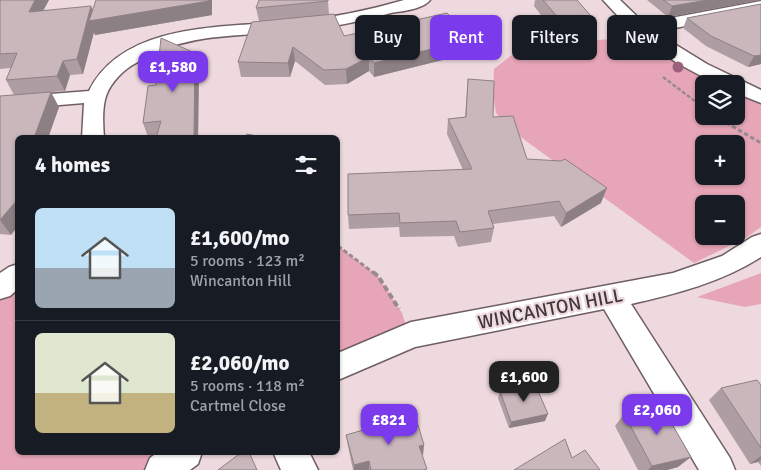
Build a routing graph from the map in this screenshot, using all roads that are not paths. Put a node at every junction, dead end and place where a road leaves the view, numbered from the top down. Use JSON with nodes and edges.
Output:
{"nodes":[{"id":1,"x":422,"y":0,"type":"edge"},
{"id":2,"x":612,"y":0,"type":"edge"},
{"id":3,"x":761,"y":6,"type":"edge"},
{"id":4,"x":628,"y":15,"type":"edge"},
{"id":5,"x":677,"y":22,"type":"edge"},
{"id":6,"x":677,"y":54,"type":"edge"},
{"id":7,"x":716,"y":75,"type":"edge"},
{"id":8,"x":745,"y":90,"type":"edge"},
{"id":9,"x":95,"y":96,"type":"junction"},
{"id":10,"x":761,"y":97,"type":"edge"},
{"id":11,"x":0,"y":104,"type":"edge"},
{"id":12,"x":93,"y":135,"type":"edge"},
{"id":13,"x":761,"y":244,"type":"edge"},
{"id":14,"x":15,"y":276,"type":"edge"},
{"id":15,"x":0,"y":288,"type":"edge"},
{"id":16,"x":611,"y":296,"type":"junction"},
{"id":17,"x":340,"y":366,"type":"edge"},
{"id":18,"x":182,"y":455,"type":"edge"},
{"id":19,"x":291,"y":455,"type":"edge"},
{"id":20,"x":162,"y":470,"type":"edge"},
{"id":21,"x":301,"y":470,"type":"edge"},
{"id":22,"x":718,"y":470,"type":"edge"}],
"edges":[{"from":1,"to":9,"type":"street"},
{"from":2,"to":4,"type":"street"},
{"from":3,"to":5,"type":"street"},
{"from":6,"to":7,"type":"street"},
{"from":8,"to":10,"type":"street"},
{"from":9,"to":11,"type":"street"},
{"from":9,"to":12,"type":"street"},
{"from":13,"to":16,"type":"street","name":"WINCANTON HILL"},
{"from":14,"to":15,"type":"street"},
{"from":16,"to":17,"type":"street","name":"WINCANTON HILL"},
{"from":16,"to":22,"type":"street"},
{"from":18,"to":20,"type":"street"},
{"from":19,"to":21,"type":"street"}]}
